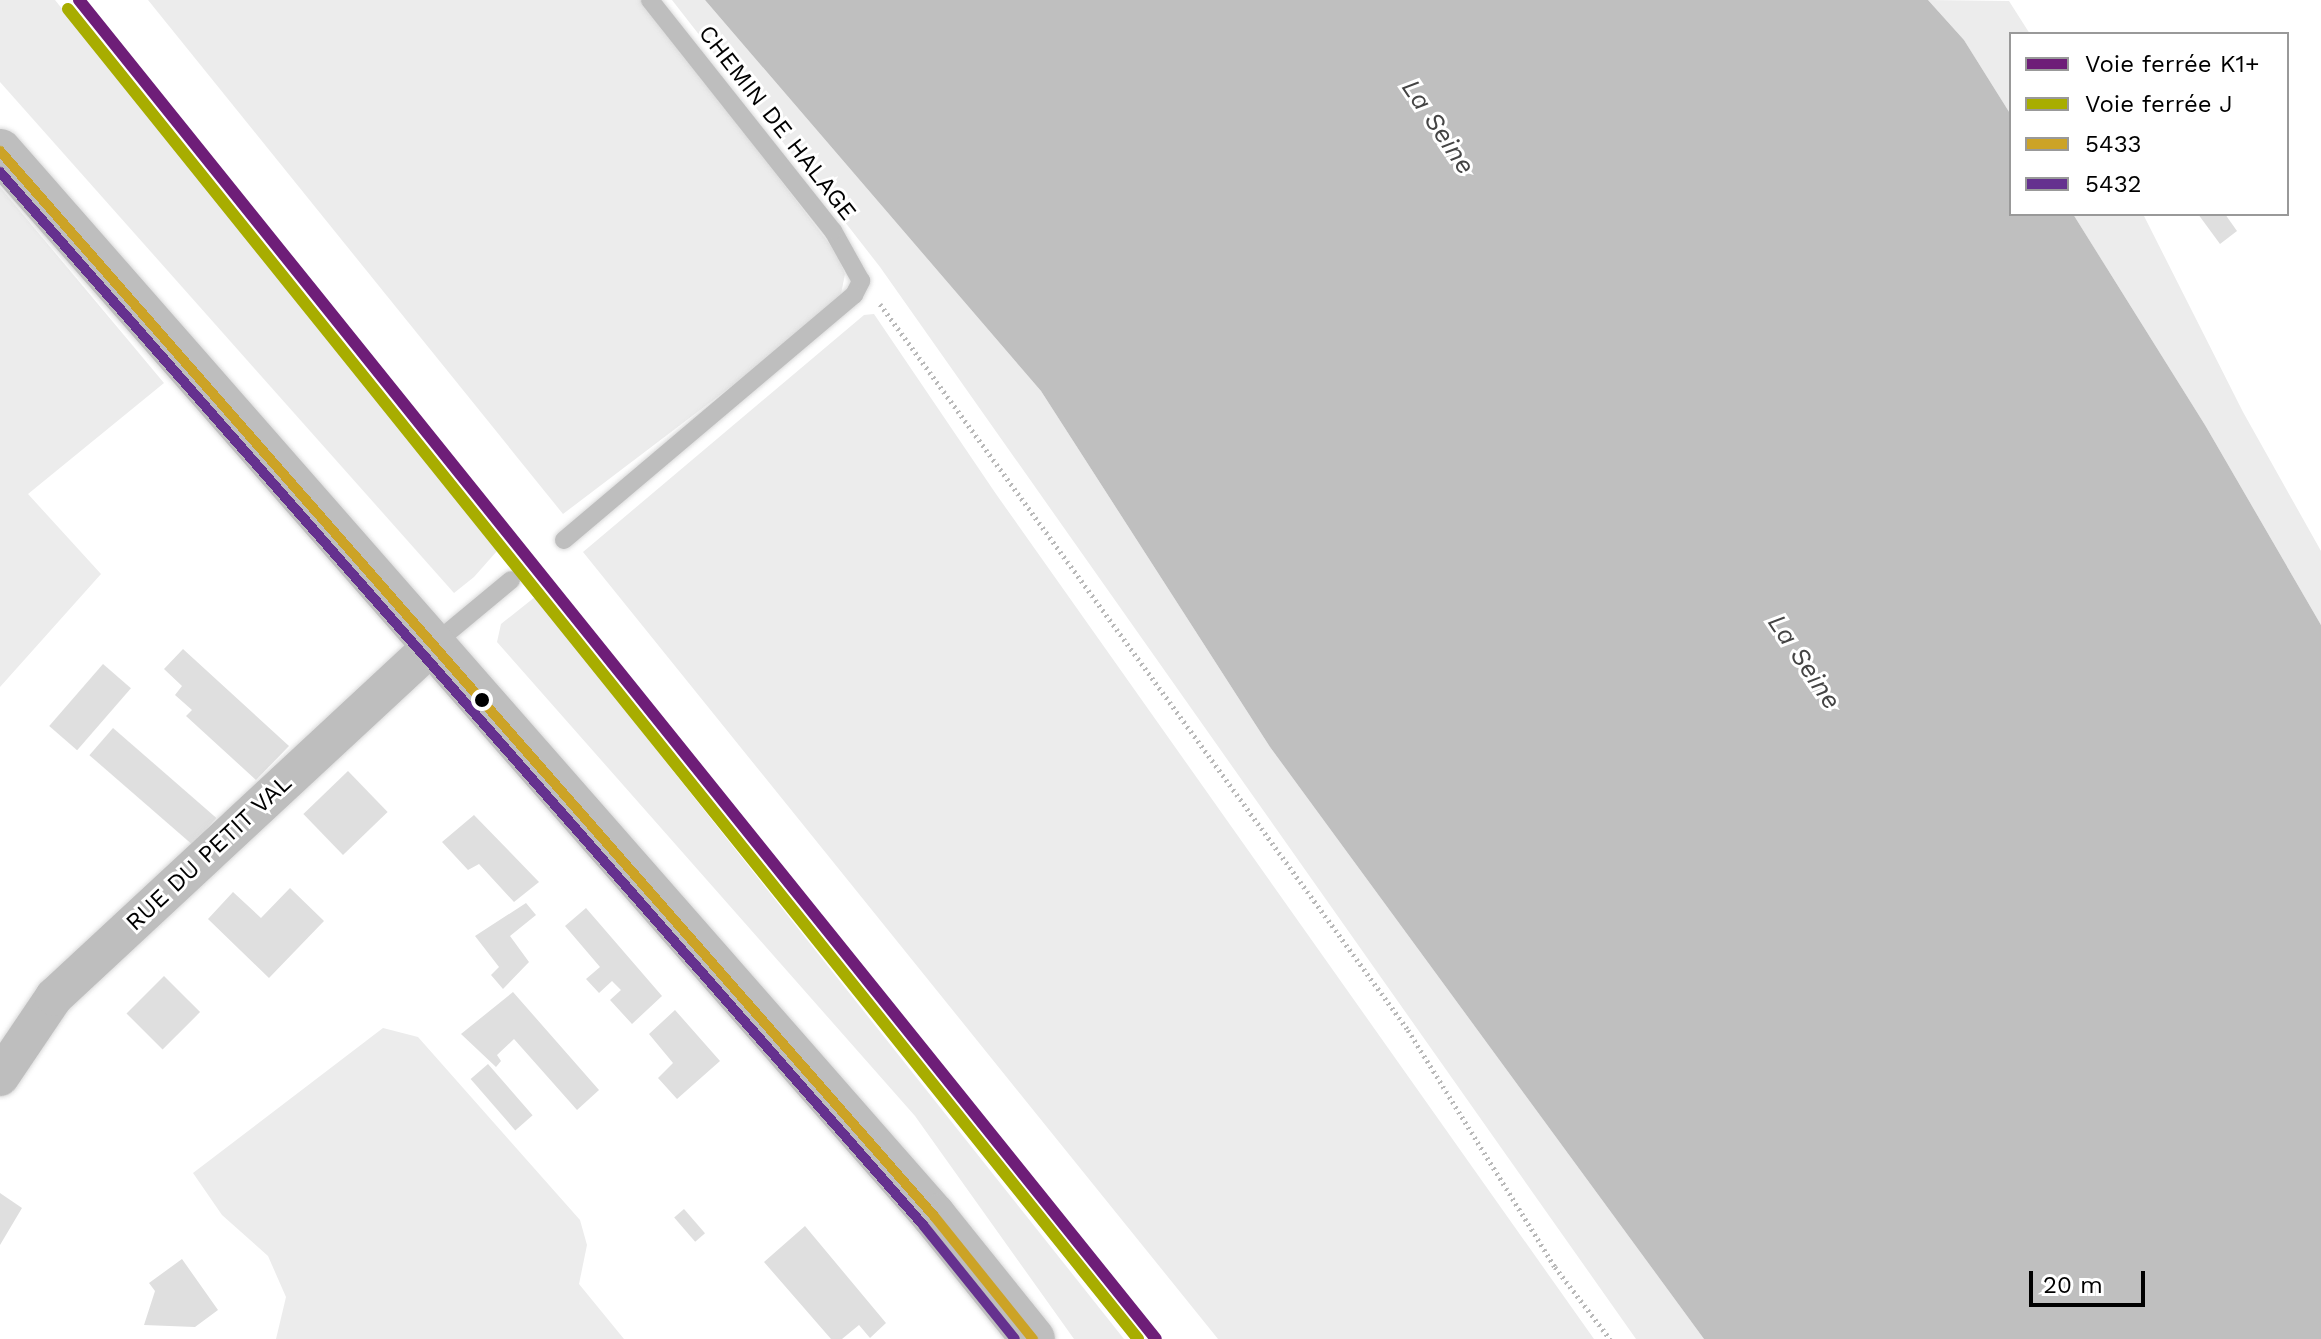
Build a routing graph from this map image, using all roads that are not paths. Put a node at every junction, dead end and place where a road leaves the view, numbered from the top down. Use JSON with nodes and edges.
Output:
{"nodes":[{"id":1,"x":650,"y":0,"type":"edge"},
{"id":2,"x":0,"y":151,"type":"edge"},
{"id":3,"x":564,"y":540,"type":"dead end"},
{"id":4,"x":511,"y":580,"type":"dead end"},
{"id":5,"x":434,"y":644,"type":"junction"},
{"id":6,"x":0,"y":1077,"type":"edge"},
{"id":7,"x":1033,"y":1339,"type":"edge"}],
"edges":[{"from":1,"to":3,"type":"lane","name":"CHEMIN DE HALAGE"},
{"from":2,"to":5,"type":"main road"},
{"from":4,"to":5,"type":"lane"},
{"from":5,"to":6,"type":"street","name":"RUE DU PETIT VAL"},
{"from":5,"to":7,"type":"main road"}]}
